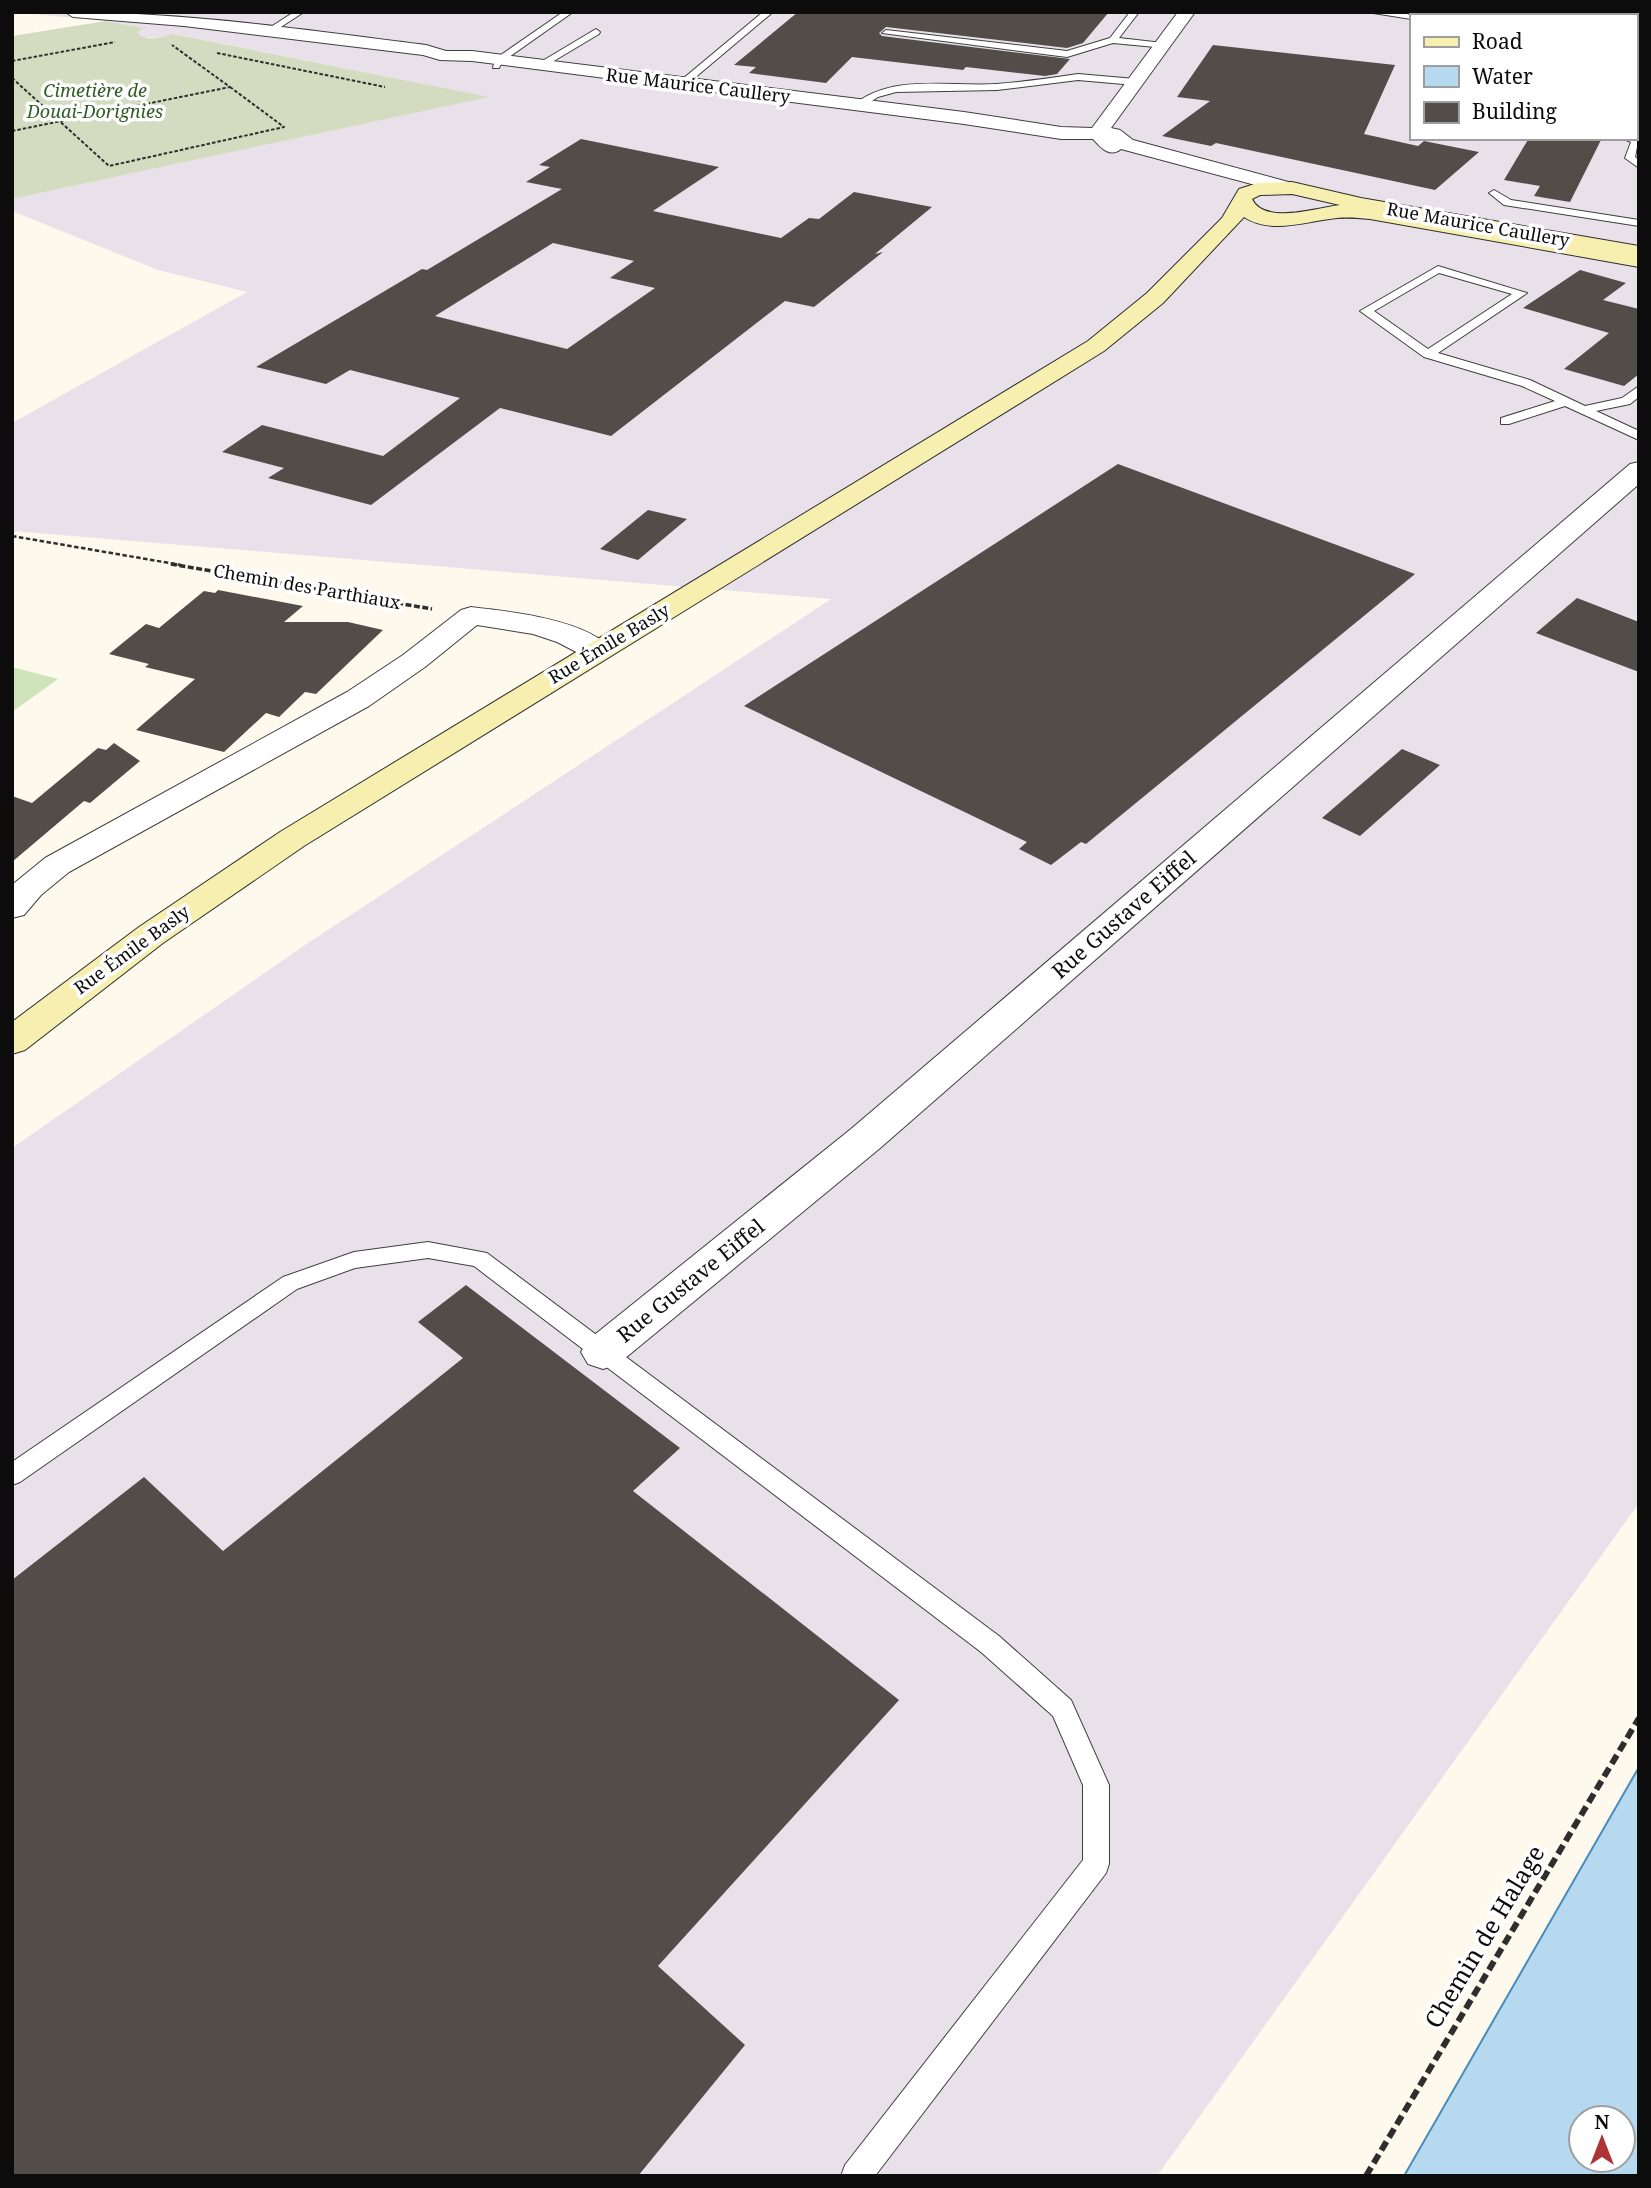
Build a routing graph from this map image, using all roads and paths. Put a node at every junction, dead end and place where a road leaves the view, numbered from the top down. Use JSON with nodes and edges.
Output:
{"nodes":[{"id":1,"x":73,"y":12,"type":"edge"},
{"id":2,"x":300,"y":12,"type":"edge"},
{"id":3,"x":569,"y":12,"type":"edge"},
{"id":4,"x":769,"y":12,"type":"edge"},
{"id":5,"x":1135,"y":12,"type":"edge"},
{"id":6,"x":1187,"y":12,"type":"edge"},
{"id":7,"x":1371,"y":12,"type":"edge"},
{"id":8,"x":1410,"y":16,"type":"edge"},
{"id":9,"x":267,"y":32,"type":"junction"},
{"id":10,"x":596,"y":32,"type":"dead end"},
{"id":11,"x":886,"y":33,"type":"dead end"},
{"id":12,"x":1113,"y":40,"type":"junction"},
{"id":13,"x":118,"y":42,"type":"dead end"},
{"id":14,"x":356,"y":43,"type":"junction"},
{"id":15,"x":182,"y":45,"type":"dead end"},
{"id":16,"x":1163,"y":46,"type":"junction"},
{"id":17,"x":209,"y":51,"type":"dead end"},
{"id":18,"x":12,"y":61,"type":"edge"},
{"id":19,"x":446,"y":63,"type":"junction"},
{"id":20,"x":498,"y":63,"type":"junction"},
{"id":21,"x":538,"y":66,"type":"junction"},
{"id":22,"x":12,"y":78,"type":"edge"},
{"id":23,"x":1136,"y":82,"type":"junction"},
{"id":24,"x":682,"y":84,"type":"junction"},
{"id":25,"x":230,"y":87,"type":"junction"},
{"id":26,"x":386,"y":87,"type":"dead end"},
{"id":27,"x":858,"y":106,"type":"junction"},
{"id":28,"x":59,"y":122,"type":"junction"},
{"id":29,"x":12,"y":131,"type":"edge"},
{"id":30,"x":1109,"y":134,"type":"junction"},
{"id":31,"x":1637,"y":140,"type":"edge"},
{"id":32,"x":1639,"y":164,"type":"edge"},
{"id":33,"x":1285,"y":187,"type":"junction"},
{"id":34,"x":1494,"y":193,"type":"dead end"},
{"id":35,"x":1241,"y":201,"type":"junction"},
{"id":36,"x":1320,"y":205,"type":"junction"},
{"id":37,"x":1287,"y":220,"type":"junction"},
{"id":38,"x":1639,"y":223,"type":"edge"},
{"id":39,"x":1204,"y":247,"type":"junction"},
{"id":40,"x":1639,"y":253,"type":"edge"},
{"id":41,"x":1639,"y":260,"type":"edge"},
{"id":42,"x":1428,"y":354,"type":"junction"},
{"id":43,"x":1639,"y":390,"type":"edge"},
{"id":44,"x":1566,"y":402,"type":"junction"},
{"id":45,"x":1583,"y":410,"type":"junction"},
{"id":46,"x":1505,"y":421,"type":"dead end"},
{"id":47,"x":1639,"y":436,"type":"edge"},
{"id":48,"x":1639,"y":470,"type":"edge"},
{"id":49,"x":12,"y":536,"type":"edge"},
{"id":50,"x":471,"y":615,"type":"junction"},
{"id":51,"x":597,"y":651,"type":"junction"},
{"id":52,"x":12,"y":908,"type":"edge"},
{"id":53,"x":12,"y":1041,"type":"edge"},
{"id":54,"x":603,"y":1352,"type":"junction"},
{"id":55,"x":12,"y":1475,"type":"edge"},
{"id":56,"x":1639,"y":1718,"type":"edge"},
{"id":57,"x":856,"y":2176,"type":"edge"},
{"id":58,"x":1366,"y":2176,"type":"edge"}],
"edges":[{"from":1,"to":9,"type":"street","name":"Rue Maurice Caullery"},
{"from":2,"to":9,"type":"lane"},
{"from":3,"to":20,"type":"lane"},
{"from":4,"to":24,"type":"lane"},
{"from":5,"to":12,"type":"lane"},
{"from":6,"to":16,"type":"street"},
{"from":7,"to":8,"type":"lane"},
{"from":9,"to":14,"type":"street","name":"Rue Maurice Caullery"},
{"from":10,"to":21,"type":"lane"},
{"from":11,"to":12,"type":"lane"},
{"from":12,"to":16,"type":"lane"},
{"from":13,"to":18,"type":"path"},
{"from":14,"to":19,"type":"street","name":"Rue Maurice Caullery"},
{"from":14,"to":19,"type":"street","name":"Rue Maurice Caullery"},
{"from":15,"to":25,"type":"path"},
{"from":16,"to":23,"type":"street"},
{"from":17,"to":26,"type":"path"},
{"from":19,"to":20,"type":"street","name":"Rue Maurice Caullery"},
{"from":20,"to":21,"type":"street","name":"Rue Maurice Caullery"},
{"from":21,"to":24,"type":"street","name":"Rue Maurice Caullery"},
{"from":22,"to":28,"type":"path"},
{"from":23,"to":27,"type":"lane"},
{"from":23,"to":30,"type":"street"},
{"from":24,"to":27,"type":"street","name":"Rue Maurice Caullery"},
{"from":25,"to":28,"type":"path"},
{"from":25,"to":28,"type":"path"},
{"from":27,"to":30,"type":"street","name":"Rue Maurice Caullery"},
{"from":28,"to":29,"type":"path"},
{"from":30,"to":33,"type":"street","name":"Rue Maurice Caullery"},
{"from":30,"to":35,"type":"street","name":"Rue Maurice Caullery"},
{"from":31,"to":32,"type":"lane"},
{"from":33,"to":35,"type":"street","name":"Rue Maurice Caullery"},
{"from":33,"to":36,"type":"street","name":"Rue Maurice Caullery"},
{"from":34,"to":38,"type":"lane"},
{"from":35,"to":37,"type":"street","name":"Rue Maurice Caullery"},
{"from":35,"to":39,"type":"street","name":"Rue Émile Basly"},
{"from":36,"to":37,"type":"street","name":"Rue Maurice Caullery"},
{"from":36,"to":40,"type":"street","name":"Rue Maurice Caullery"},
{"from":36,"to":41,"type":"street","name":"Rue Maurice Caullery"},
{"from":37,"to":39,"type":"street","name":"Rue Émile Basly"},
{"from":39,"to":51,"type":"street","name":"Rue Émile Basly"},
{"from":42,"to":42,"type":"lane"},
{"from":42,"to":44,"type":"lane"},
{"from":43,"to":45,"type":"lane"},
{"from":44,"to":45,"type":"lane"},
{"from":44,"to":46,"type":"lane"},
{"from":45,"to":47,"type":"lane"},
{"from":48,"to":54,"type":"street","name":"Rue Gustave Eiffel"},
{"from":49,"to":50,"type":"path","name":"Chemin des Parthiaux"},
{"from":50,"to":51,"type":"street"},
{"from":50,"to":52,"type":"street"},
{"from":51,"to":53,"type":"street","name":"Rue Émile Basly"},
{"from":54,"to":55,"type":"lane"},
{"from":54,"to":57,"type":"lane"},
{"from":56,"to":58,"type":"path","name":"Chemin de Halage"}]}
